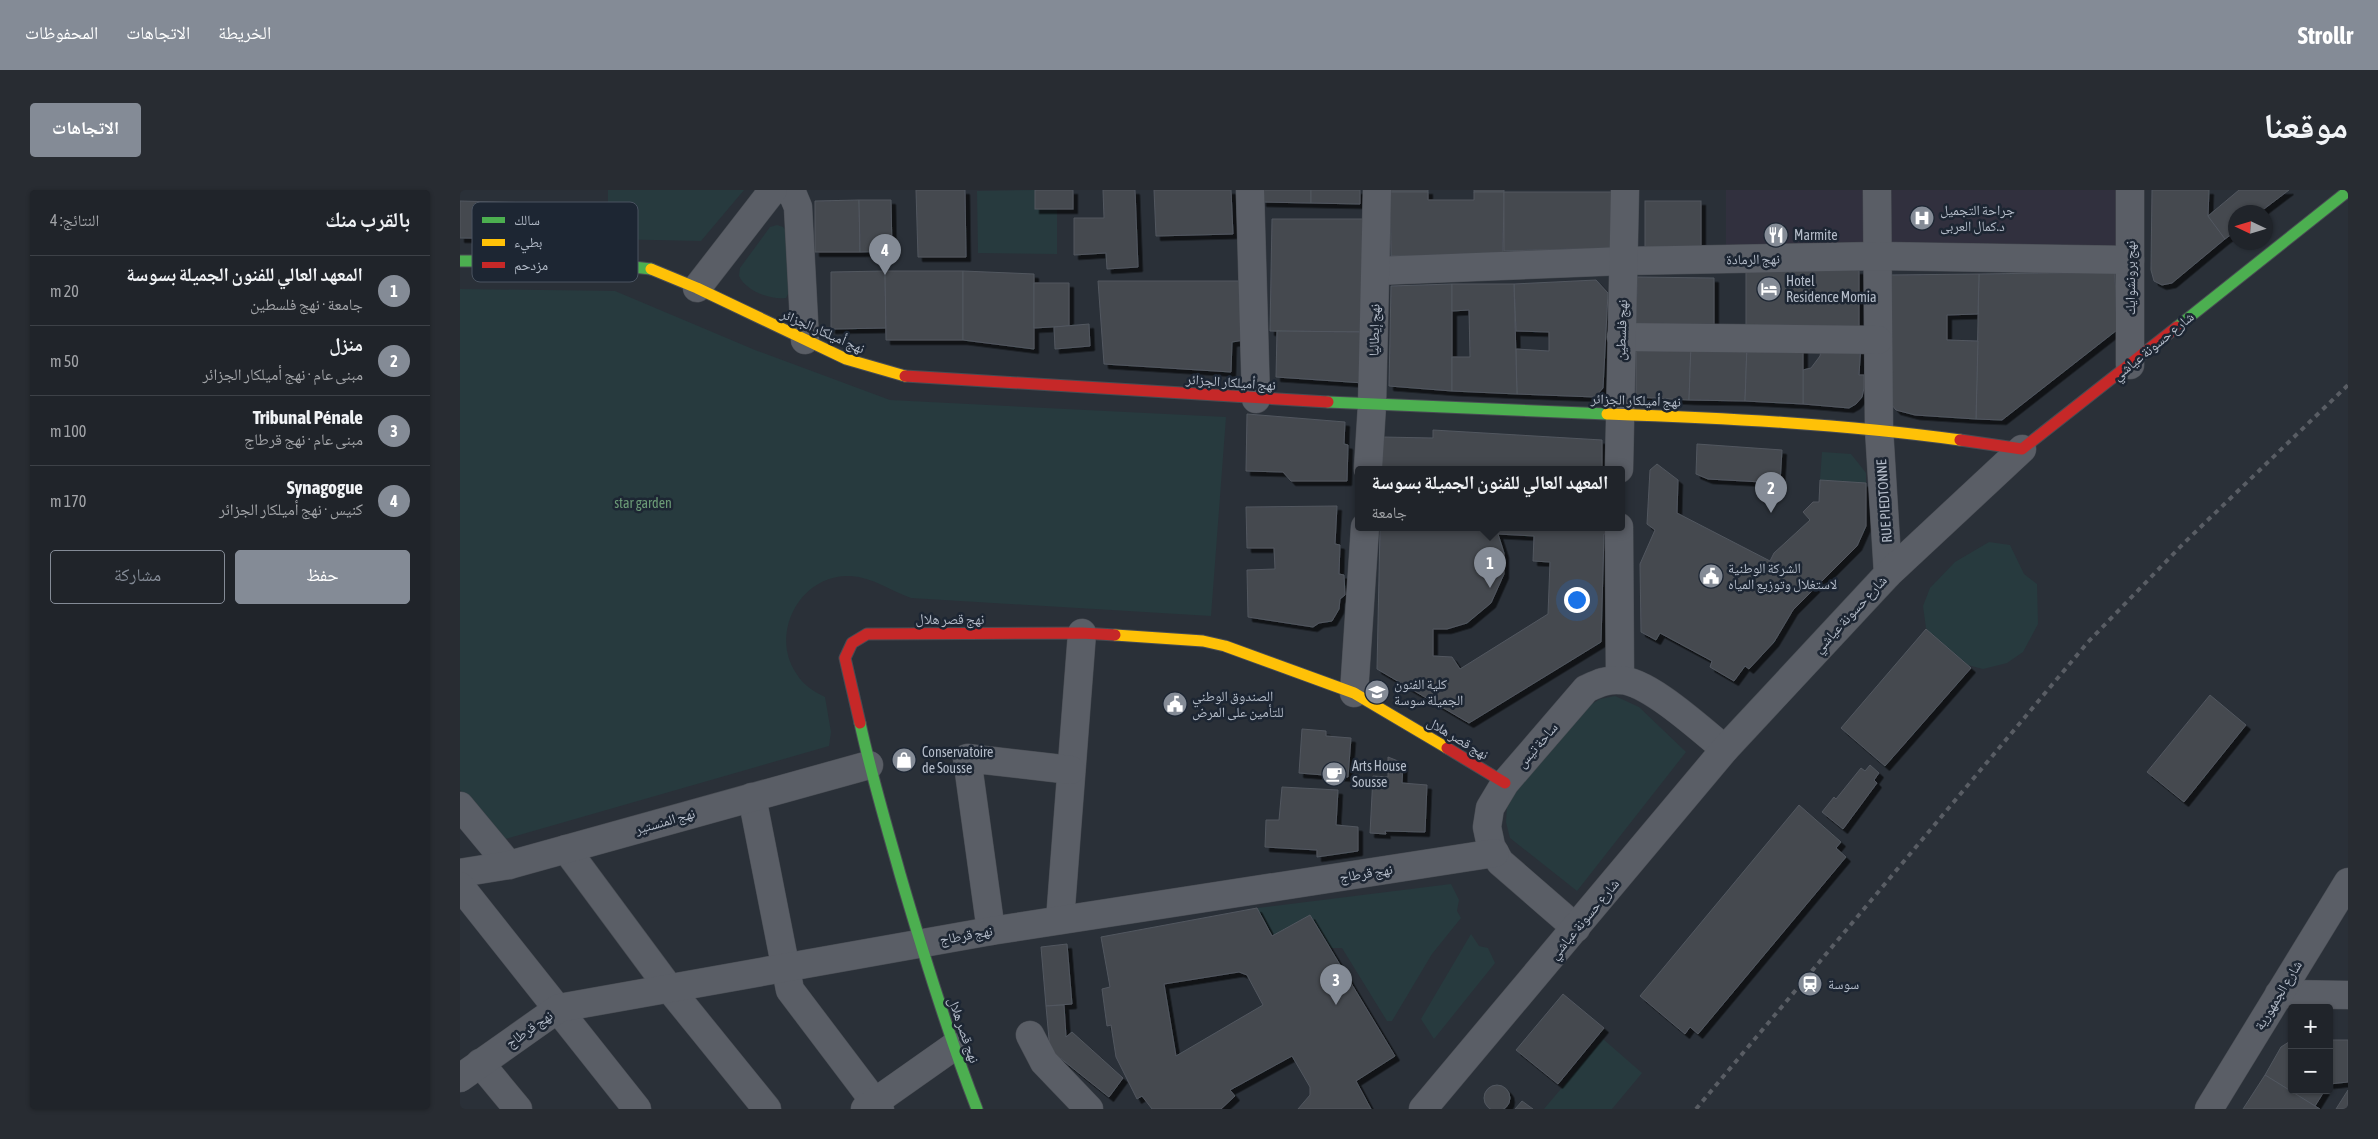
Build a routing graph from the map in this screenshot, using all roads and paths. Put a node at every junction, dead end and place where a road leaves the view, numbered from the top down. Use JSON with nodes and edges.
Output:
{"nodes":[{"id":1,"x":774,"y":190,"type":"edge"},
{"id":2,"x":786,"y":190,"type":"edge"},
{"id":3,"x":1250,"y":190,"type":"edge"},
{"id":4,"x":1376,"y":190,"type":"edge"},
{"id":5,"x":1625,"y":190,"type":"edge"},
{"id":6,"x":1878,"y":190,"type":"edge"},
{"id":7,"x":2130,"y":190,"type":"edge"},
{"id":8,"x":2348,"y":191,"type":"edge"},
{"id":9,"x":1878,"y":256,"type":"junction"},
{"id":10,"x":2130,"y":260,"type":"junction"},
{"id":11,"x":1623,"y":261,"type":"junction"},
{"id":12,"x":638,"y":267,"type":"edge"},
{"id":13,"x":1376,"y":270,"type":"junction"},
{"id":14,"x":697,"y":288,"type":"junction"},
{"id":15,"x":1621,"y":337,"type":"junction"},
{"id":16,"x":805,"y":340,"type":"junction"},
{"id":17,"x":1878,"y":340,"type":"junction"},
{"id":18,"x":2130,"y":365,"type":"junction"},
{"id":19,"x":1256,"y":399,"type":"junction"},
{"id":20,"x":1372,"y":405,"type":"junction"},
{"id":21,"x":1619,"y":415,"type":"junction"},
{"id":22,"x":1879,"y":429,"type":"junction"},
{"id":23,"x":2022,"y":449,"type":"junction"},
{"id":24,"x":1368,"y":466,"type":"edge"},
{"id":25,"x":1619,"y":466,"type":"edge"},
{"id":26,"x":1365,"y":531,"type":"edge"},
{"id":27,"x":1619,"y":531,"type":"edge"},
{"id":28,"x":1888,"y":574,"type":"junction"},
{"id":29,"x":1082,"y":633,"type":"junction"},
{"id":30,"x":1620,"y":680,"type":"junction"},
{"id":31,"x":1354,"y":693,"type":"junction"},
{"id":32,"x":1725,"y":749,"type":"junction"},
{"id":33,"x":870,"y":765,"type":"junction"},
{"id":34,"x":1071,"y":770,"type":"junction"},
{"id":35,"x":1504,"y":784,"type":"junction"},
{"id":36,"x":752,"y":797,"type":"junction"},
{"id":37,"x":460,"y":806,"type":"edge"},
{"id":38,"x":566,"y":849,"type":"junction"},
{"id":39,"x":1495,"y":853,"type":"junction"},
{"id":40,"x":509,"y":865,"type":"junction"},
{"id":41,"x":460,"y":873,"type":"edge"},
{"id":42,"x":2348,"y":882,"type":"edge"},
{"id":43,"x":460,"y":886,"type":"edge"},
{"id":44,"x":1060,"y":920,"type":"junction"},
{"id":45,"x":1576,"y":928,"type":"junction"},
{"id":46,"x":991,"y":931,"type":"junction"},
{"id":47,"x":920,"y":943,"type":"junction"},
{"id":48,"x":787,"y":967,"type":"junction"},
{"id":49,"x":669,"y":988,"type":"junction"},
{"id":50,"x":2279,"y":994,"type":"junction"},
{"id":51,"x":2348,"y":995,"type":"edge"},
{"id":52,"x":559,"y":1008,"type":"junction"},
{"id":53,"x":1030,"y":1035,"type":"dead end"},
{"id":54,"x":953,"y":1047,"type":"junction"},
{"id":55,"x":470,"y":1070,"type":"edge"},
{"id":56,"x":873,"y":1107,"type":"edge"},
{"id":57,"x":518,"y":1109,"type":"edge"},
{"id":58,"x":637,"y":1109,"type":"edge"},
{"id":59,"x":767,"y":1109,"type":"edge"},
{"id":60,"x":977,"y":1109,"type":"edge"},
{"id":61,"x":1089,"y":1109,"type":"edge"},
{"id":62,"x":1423,"y":1109,"type":"edge"},
{"id":63,"x":2209,"y":1109,"type":"edge"}],
"edges":[{"from":1,"to":14,"type":"street"},
{"from":2,"to":16,"type":"street"},
{"from":3,"to":19,"type":"street"},
{"from":4,"to":13,"type":"street","name":"نهج إيطاليا"},
{"from":5,"to":11,"type":"street","name":"نهج فلسطين"},
{"from":6,"to":9,"type":"street","name":"RUE PIEDTONNE"},
{"from":7,"to":10,"type":"street","name":"نهج برونشوايك"},
{"from":8,"to":18,"type":"main road","name":"شارع حسونة عياشي"},
{"from":9,"to":10,"type":"street","name":"نهج الرمادة"},
{"from":9,"to":11,"type":"street","name":"نهج الرمادة"},
{"from":9,"to":17,"type":"street","name":"RUE PIEDTONNE"},
{"from":10,"to":18,"type":"street","name":"نهج برونشوايك"},
{"from":11,"to":13,"type":"street","name":"نهج الرمادة"},
{"from":11,"to":15,"type":"street","name":"نهج فلسطين"},
{"from":12,"to":14,"type":"main road","name":"نهج أميلكار الجزائر"},
{"from":13,"to":20,"type":"street","name":"نهج إيطاليا"},
{"from":14,"to":16,"type":"main road","name":"نهج أميلكار الجزائر"},
{"from":15,"to":17,"type":"street"},
{"from":15,"to":21,"type":"street","name":"نهج فلسطين"},
{"from":16,"to":19,"type":"main road","name":"نهج أميلكار الجزائر"},
{"from":17,"to":22,"type":"street","name":"RUE PIEDTONNE"},
{"from":18,"to":23,"type":"main road","name":"شارع حسونة عياشي"},
{"from":19,"to":20,"type":"main road","name":"نهج أميلكار الجزائر"},
{"from":20,"to":21,"type":"main road","name":"نهج أميلكار الجزائر"},
{"from":20,"to":24,"type":"street","name":"نهج إيطاليا"},
{"from":21,"to":22,"type":"main road","name":"نهج أميلكار الجزائر"},
{"from":21,"to":25,"type":"street","name":"نهج فلسطين"},
{"from":22,"to":23,"type":"main road","name":"نهج أميلكار الجزائر"},
{"from":22,"to":28,"type":"street","name":"RUE PIEDTONNE"},
{"from":23,"to":28,"type":"street","name":"شارع حسونة عياشي"},
{"from":26,"to":31,"type":"street"},
{"from":27,"to":30,"type":"street"},
{"from":28,"to":32,"type":"street","name":"شارع حسونة عياشي"},
{"from":29,"to":31,"type":"main road","name":"نهج قصر هلال"},
{"from":29,"to":33,"type":"main road","name":"نهج قصر هلال"},
{"from":29,"to":34,"type":"street"},
{"from":30,"to":32,"type":"street","name":"ساحة تيس"},
{"from":30,"to":35,"type":"street","name":"ساحة تيس"},
{"from":31,"to":35,"type":"main road","name":"نهج قصر هلال"},
{"from":32,"to":45,"type":"street","name":"شارع حسونة عياشي"},
{"from":33,"to":36,"type":"street","name":"نهج المنستير"},
{"from":33,"to":47,"type":"main road","name":"نهج قصر هلال"},
{"from":34,"to":44,"type":"street"},
{"from":34,"to":46,"type":"street"},
{"from":35,"to":39,"type":"street","name":"ساحة تيس"},
{"from":36,"to":38,"type":"street","name":"نهج المنستير"},
{"from":36,"to":48,"type":"street"},
{"from":37,"to":40,"type":"street"},
{"from":38,"to":40,"type":"street","name":"نهج المنستير"},
{"from":38,"to":49,"type":"street"},
{"from":39,"to":44,"type":"street","name":"نهج قرطاج"},
{"from":39,"to":45,"type":"street","name":"ساحة تيس"},
{"from":40,"to":41,"type":"street","name":"نهج المنستير"},
{"from":42,"to":50,"type":"street","name":"شارع الجمهورية"},
{"from":43,"to":52,"type":"street"},
{"from":44,"to":46,"type":"street","name":"نهج قرطاج"},
{"from":45,"to":62,"type":"street","name":"شارع حسونة عياشي"},
{"from":46,"to":47,"type":"street","name":"نهج قرطاج"},
{"from":47,"to":48,"type":"street","name":"نهج قرطاج"},
{"from":47,"to":54,"type":"main road","name":"نهج قصر هلال"},
{"from":48,"to":49,"type":"street","name":"نهج قرطاج"},
{"from":48,"to":56,"type":"street"},
{"from":49,"to":52,"type":"street","name":"نهج قرطاج"},
{"from":49,"to":59,"type":"street"},
{"from":50,"to":51,"type":"street"},
{"from":50,"to":63,"type":"street","name":"شارع الجمهورية"},
{"from":52,"to":55,"type":"street","name":"نهج قرطاج"},
{"from":52,"to":58,"type":"street"},
{"from":53,"to":61,"type":"street"},
{"from":54,"to":56,"type":"street"},
{"from":54,"to":60,"type":"main road","name":"نهج قصر هلال"},
{"from":55,"to":57,"type":"street"}]}
